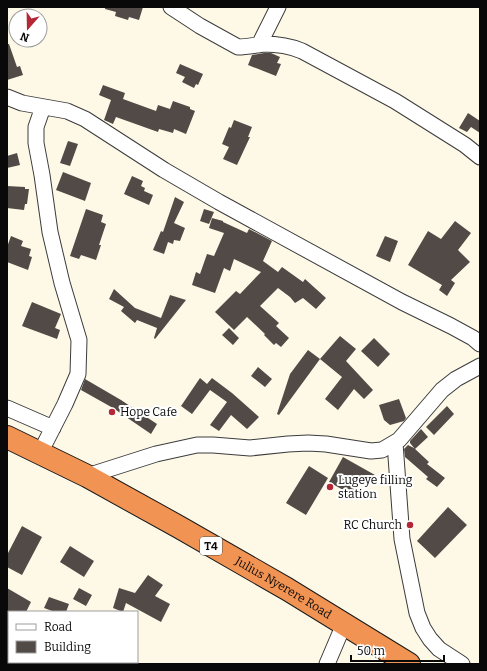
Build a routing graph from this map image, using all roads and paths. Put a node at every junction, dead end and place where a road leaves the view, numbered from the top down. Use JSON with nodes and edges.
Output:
{"nodes":[{"id":1,"x":171,"y":7,"type":"edge"},
{"id":2,"x":278,"y":7,"type":"edge"},
{"id":3,"x":259,"y":45,"type":"junction"},
{"id":4,"x":7,"y":97,"type":"edge"},
{"id":5,"x":44,"y":107,"type":"junction"},
{"id":6,"x":480,"y":158,"type":"edge"},
{"id":7,"x":480,"y":344,"type":"edge"},
{"id":8,"x":480,"y":366,"type":"edge"},
{"id":9,"x":7,"y":408,"type":"edge"},
{"id":10,"x":53,"y":428,"type":"junction"},
{"id":11,"x":7,"y":437,"type":"edge"},
{"id":12,"x":395,"y":442,"type":"junction"},
{"id":13,"x":40,"y":453,"type":"junction"},
{"id":14,"x":87,"y":476,"type":"junction"},
{"id":15,"x":344,"y":624,"type":"junction"},
{"id":16,"x":326,"y":664,"type":"edge"},
{"id":17,"x":409,"y":664,"type":"edge"},
{"id":18,"x":462,"y":664,"type":"edge"}],
"edges":[{"from":1,"to":3,"type":"street"},
{"from":2,"to":3,"type":"street"},
{"from":3,"to":6,"type":"street"},
{"from":4,"to":5,"type":"street"},
{"from":5,"to":7,"type":"street"},
{"from":5,"to":10,"type":"street"},
{"from":8,"to":12,"type":"street"},
{"from":9,"to":10,"type":"street"},
{"from":10,"to":13,"type":"street"},
{"from":11,"to":13,"type":"highway","name":"Julius Nyerere Road","number":"T4"},
{"from":12,"to":14,"type":"street"},
{"from":12,"to":18,"type":"street"},
{"from":13,"to":14,"type":"highway","name":"Julius Nyerere Road","number":"T4"},
{"from":14,"to":15,"type":"highway","name":"Julius Nyerere Road","number":"T4"},
{"from":15,"to":16,"type":"street"},
{"from":15,"to":17,"type":"highway","name":"Julius Nyerere Road","number":"T4"}]}
